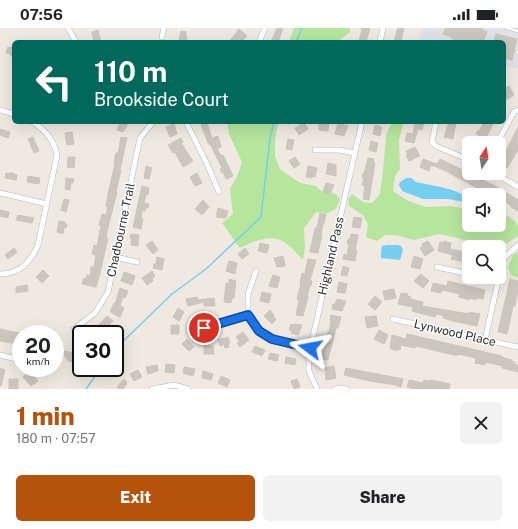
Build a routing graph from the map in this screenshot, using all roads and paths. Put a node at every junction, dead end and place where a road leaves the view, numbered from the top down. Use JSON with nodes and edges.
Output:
{"nodes":[{"id":1,"x":68,"y":28,"type":"edge"},
{"id":2,"x":164,"y":28,"type":"edge"},
{"id":3,"x":265,"y":28,"type":"edge"},
{"id":4,"x":383,"y":28,"type":"edge"},
{"id":5,"x":506,"y":28,"type":"edge"},
{"id":6,"x":518,"y":31,"type":"edge"},
{"id":7,"x":162,"y":37,"type":"dead end"},
{"id":8,"x":75,"y":40,"type":"edge"},
{"id":9,"x":260,"y":40,"type":"edge"},
{"id":10,"x":380,"y":40,"type":"edge"},
{"id":11,"x":0,"y":110,"type":"edge"},
{"id":12,"x":518,"y":110,"type":"edge"},
{"id":13,"x":12,"y":113,"type":"edge"},
{"id":14,"x":36,"y":124,"type":"edge"},
{"id":15,"x":151,"y":124,"type":"edge"},
{"id":16,"x":187,"y":124,"type":"edge"},
{"id":17,"x":362,"y":124,"type":"edge"},
{"id":18,"x":436,"y":124,"type":"edge"},
{"id":19,"x":501,"y":136,"type":"edge"},
{"id":20,"x":315,"y":150,"type":"dead end"},
{"id":21,"x":355,"y":154,"type":"junction"},
{"id":22,"x":462,"y":157,"type":"edge"},
{"id":23,"x":506,"y":180,"type":"edge"},
{"id":24,"x":518,"y":187,"type":"edge"},
{"id":25,"x":219,"y":192,"type":"dead end"},
{"id":26,"x":0,"y":193,"type":"edge"},
{"id":27,"x":47,"y":204,"type":"junction"},
{"id":28,"x":518,"y":245,"type":"edge"},
{"id":29,"x":506,"y":256,"type":"edge"},
{"id":30,"x":115,"y":257,"type":"junction"},
{"id":31,"x":137,"y":262,"type":"dead end"},
{"id":32,"x":437,"y":267,"type":"dead end"},
{"id":33,"x":256,"y":271,"type":"dead end"},
{"id":34,"x":462,"y":272,"type":"edge"},
{"id":35,"x":0,"y":274,"type":"edge"},
{"id":36,"x":498,"y":284,"type":"edge"},
{"id":37,"x":248,"y":315,"type":"junction"},
{"id":38,"x":393,"y":319,"type":"dead end"},
{"id":39,"x":79,"y":325,"type":"edge"},
{"id":40,"x":204,"y":328,"type":"dead end"},
{"id":41,"x":485,"y":340,"type":"junction"},
{"id":42,"x":518,"y":347,"type":"edge"},
{"id":43,"x":310,"y":348,"type":"junction"},
{"id":44,"x":0,"y":355,"type":"edge"},
{"id":45,"x":12,"y":358,"type":"edge"},
{"id":46,"x":152,"y":389,"type":"edge"},
{"id":47,"x":188,"y":389,"type":"edge"},
{"id":48,"x":317,"y":389,"type":"edge"},
{"id":49,"x":335,"y":389,"type":"edge"},
{"id":50,"x":347,"y":389,"type":"edge"}],
"edges":[{"from":1,"to":8,"type":"street"},
{"from":2,"to":7,"type":"street"},
{"from":3,"to":9,"type":"street"},
{"from":4,"to":10,"type":"street"},
{"from":5,"to":6,"type":"lane"},
{"from":11,"to":13,"type":"street"},
{"from":12,"to":19,"type":"street"},
{"from":14,"to":27,"type":"street"},
{"from":15,"to":30,"type":"street","name":"Chadbourne Trail"},
{"from":16,"to":25,"type":"street"},
{"from":17,"to":21,"type":"street","name":"Highland Pass"},
{"from":18,"to":22,"type":"street"},
{"from":20,"to":21,"type":"street"},
{"from":21,"to":43,"type":"street","name":"Highland Pass"},
{"from":23,"to":24,"type":"street"},
{"from":26,"to":27,"type":"street"},
{"from":27,"to":35,"type":"street"},
{"from":28,"to":29,"type":"street"},
{"from":30,"to":31,"type":"street"},
{"from":30,"to":39,"type":"street","name":"Chadbourne Trail"},
{"from":32,"to":34,"type":"street"},
{"from":33,"to":37,"type":"street"},
{"from":36,"to":41,"type":"street"},
{"from":37,"to":40,"type":"street"},
{"from":37,"to":43,"type":"street"},
{"from":38,"to":41,"type":"street","name":"Lynwood Place"},
{"from":41,"to":42,"type":"street","name":"Lynwood Place"},
{"from":43,"to":48,"type":"street","name":"Highland Pass"},
{"from":44,"to":45,"type":"street"},
{"from":46,"to":47,"type":"street"},
{"from":49,"to":50,"type":"street"}]}
